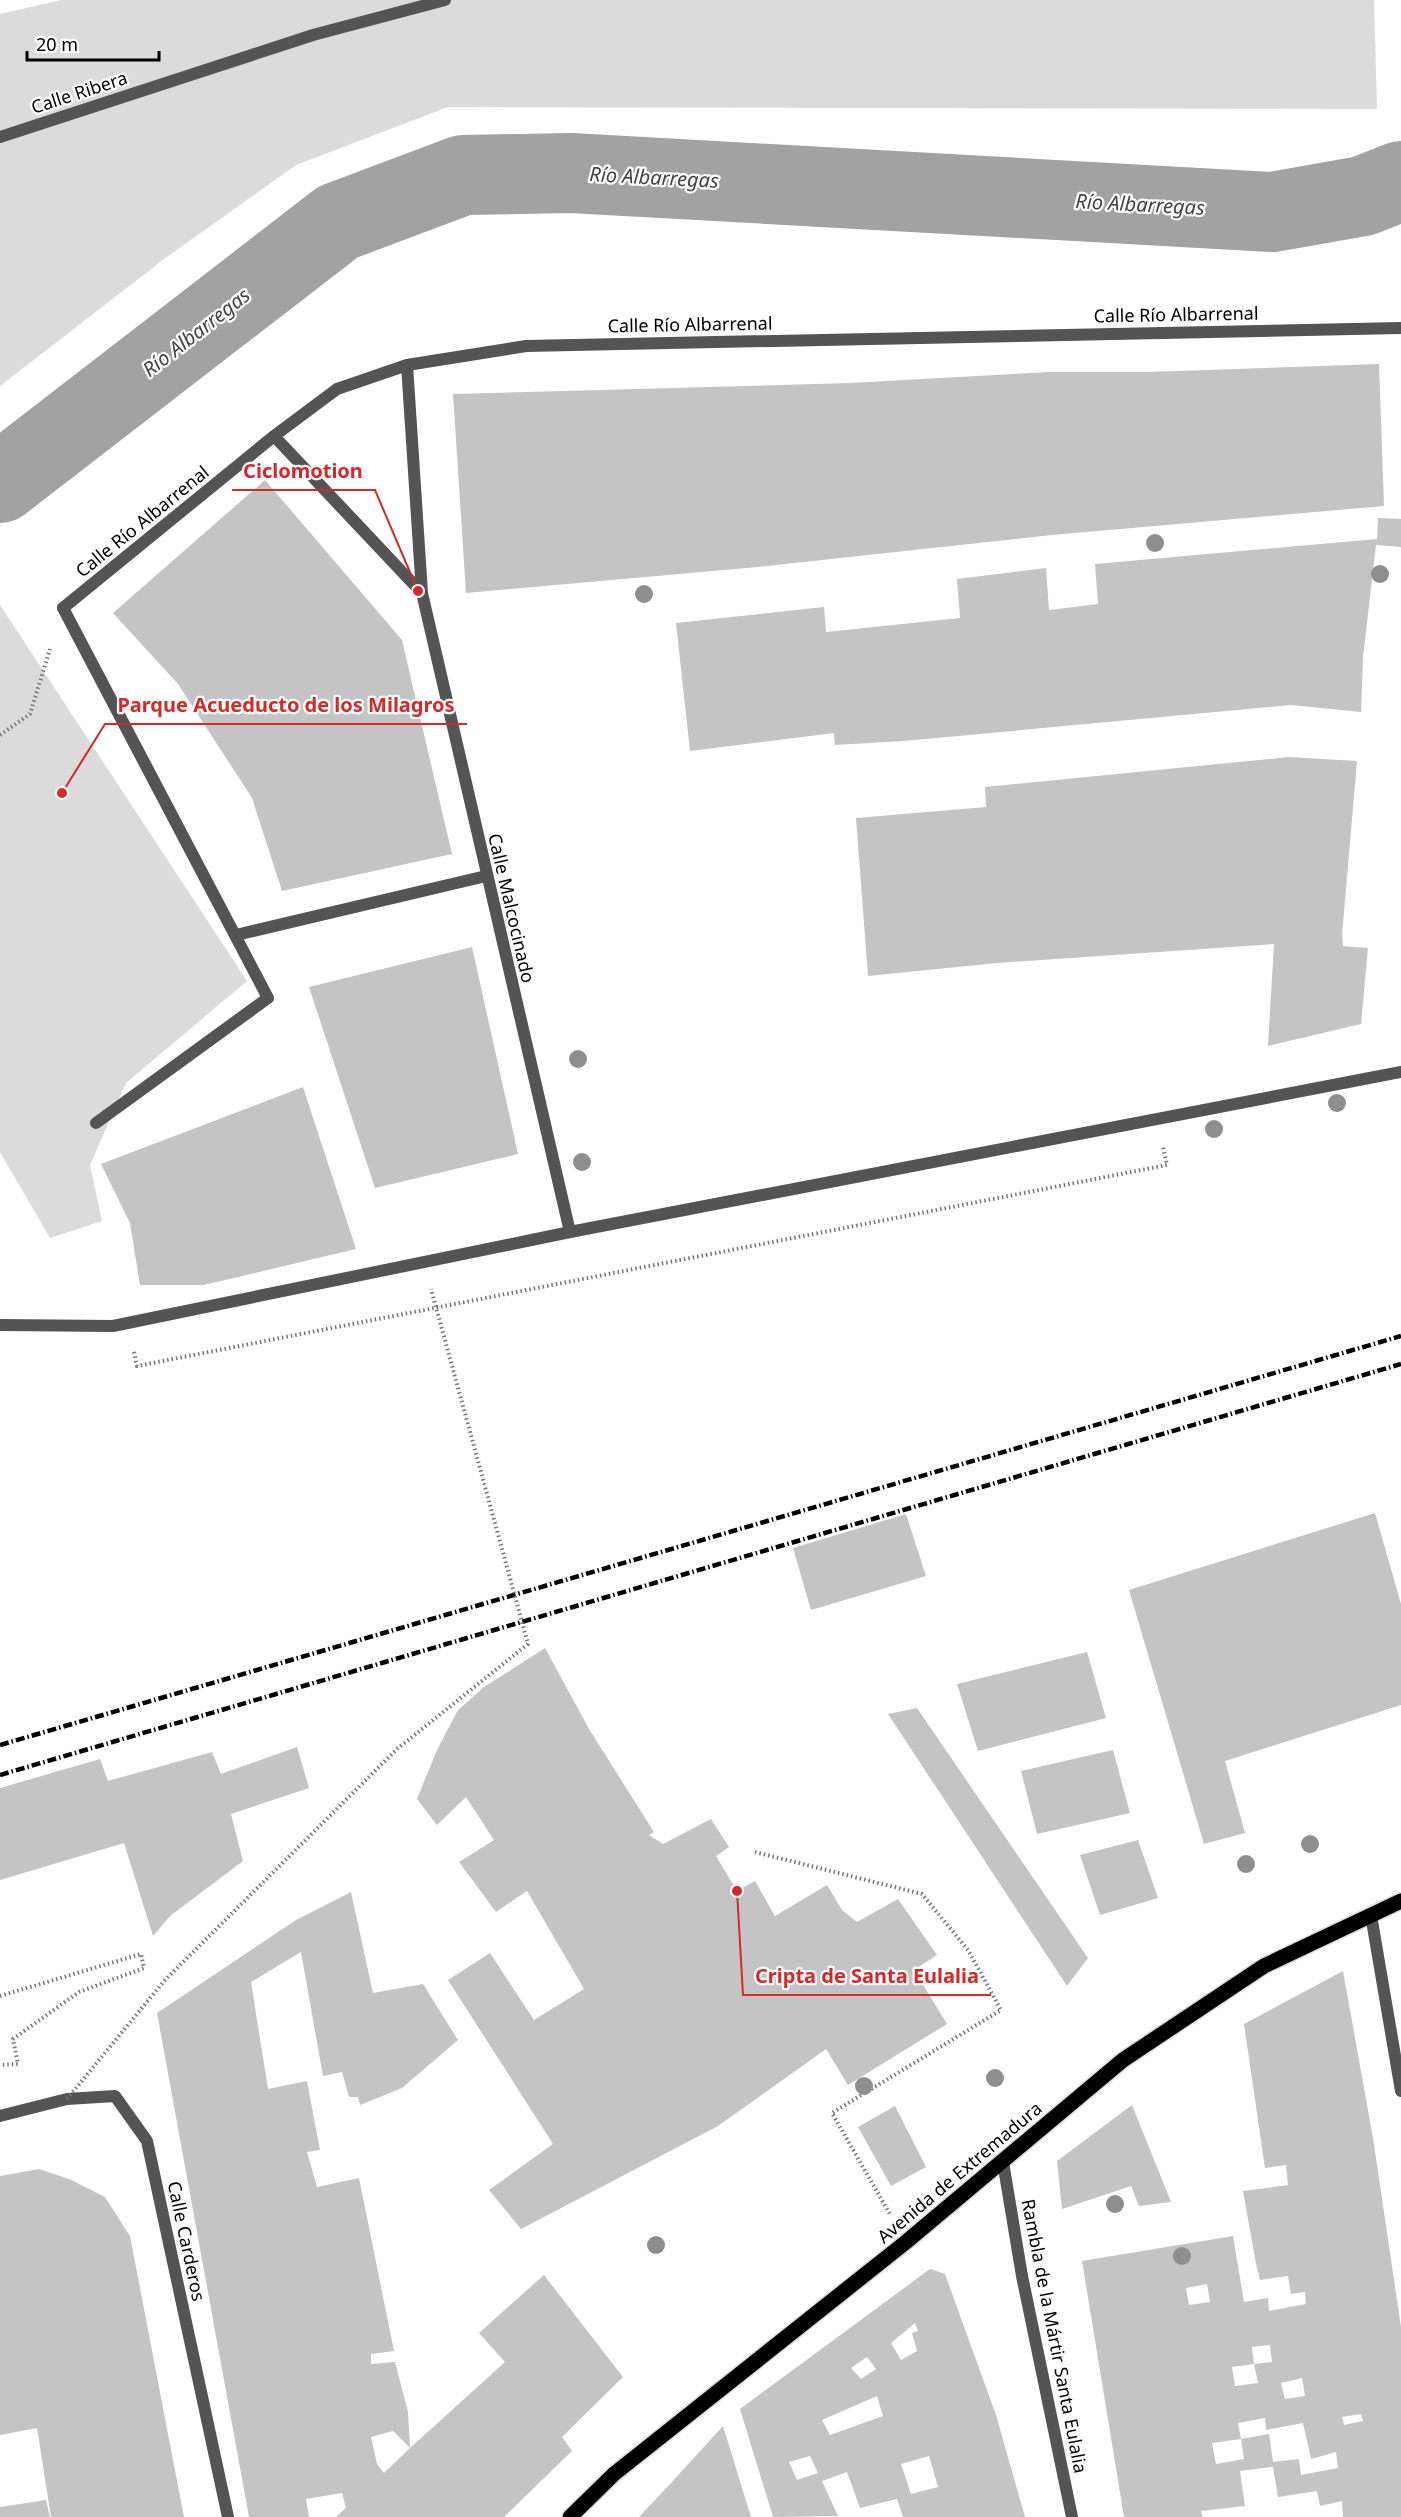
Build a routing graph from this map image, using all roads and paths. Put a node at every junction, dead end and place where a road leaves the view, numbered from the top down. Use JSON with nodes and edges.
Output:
{"nodes":[{"id":1,"x":445,"y":0,"type":"edge"},
{"id":2,"x":0,"y":137,"type":"edge"},
{"id":3,"x":1401,"y":328,"type":"edge"},
{"id":4,"x":408,"y":365,"type":"junction"},
{"id":5,"x":274,"y":436,"type":"junction"},
{"id":6,"x":422,"y":593,"type":"junction"},
{"id":7,"x":63,"y":608,"type":"junction"},
{"id":8,"x":0,"y":735,"type":"edge"},
{"id":9,"x":486,"y":876,"type":"junction"},
{"id":10,"x":236,"y":935,"type":"junction"},
{"id":11,"x":1401,"y":1072,"type":"edge"},
{"id":12,"x":1158,"y":1119,"type":"junction"},
{"id":13,"x":96,"y":1123,"type":"dead end"},
{"id":14,"x":570,"y":1232,"type":"junction"},
{"id":15,"x":420,"y":1291,"type":"dead end"},
{"id":16,"x":0,"y":1325,"type":"edge"},
{"id":17,"x":145,"y":1347,"type":"dead end"},
{"id":18,"x":755,"y":1852,"type":"dead end"},
{"id":19,"x":1401,"y":1901,"type":"edge"},
{"id":20,"x":1371,"y":1914,"type":"junction"},
{"id":21,"x":0,"y":1996,"type":"edge"},
{"id":22,"x":0,"y":2065,"type":"edge"},
{"id":23,"x":1401,"y":2091,"type":"edge"},
{"id":24,"x":66,"y":2099,"type":"junction"},
{"id":25,"x":0,"y":2116,"type":"edge"},
{"id":26,"x":1003,"y":2162,"type":"junction"},
{"id":27,"x":906,"y":2242,"type":"junction"},
{"id":28,"x":228,"y":2517,"type":"edge"},
{"id":29,"x":570,"y":2517,"type":"edge"},
{"id":30,"x":1072,"y":2517,"type":"edge"}],
"edges":[{"from":1,"to":2,"type":"street","name":"Calle Ribera"},
{"from":3,"to":4,"type":"street","name":"Calle Río Albarrenal"},
{"from":4,"to":5,"type":"street","name":"Calle Río Albarrenal"},
{"from":4,"to":6,"type":"street","name":"Calle Malcocinado"},
{"from":5,"to":6,"type":"street"},
{"from":5,"to":7,"type":"street","name":"Calle Río Albarrenal"},
{"from":6,"to":9,"type":"street","name":"Calle Malcocinado"},
{"from":7,"to":8,"type":"path"},
{"from":7,"to":10,"type":"street"},
{"from":9,"to":10,"type":"street"},
{"from":9,"to":14,"type":"street","name":"Calle Malcocinado"},
{"from":10,"to":13,"type":"street"},
{"from":11,"to":12,"type":"street"},
{"from":12,"to":14,"type":"street"},
{"from":12,"to":17,"type":"path"},
{"from":14,"to":16,"type":"street"},
{"from":15,"to":24,"type":"path","bridge":true},
{"from":18,"to":27,"type":"path"},
{"from":19,"to":20,"type":"main road","name":"Avenida de Extremadura"},
{"from":20,"to":23,"type":"street"},
{"from":20,"to":26,"type":"main road","name":"Avenida de Extremadura"},
{"from":21,"to":22,"type":"path"},
{"from":24,"to":25,"type":"street","name":"Calle Carderos"},
{"from":24,"to":28,"type":"street","name":"Calle Carderos"},
{"from":26,"to":27,"type":"main road","name":"Avenida de Extremadura"},
{"from":26,"to":30,"type":"street","name":"Rambla de la Mártir Santa Eulalia"},
{"from":27,"to":29,"type":"main road","name":"Avenida de Extremadura"}]}
